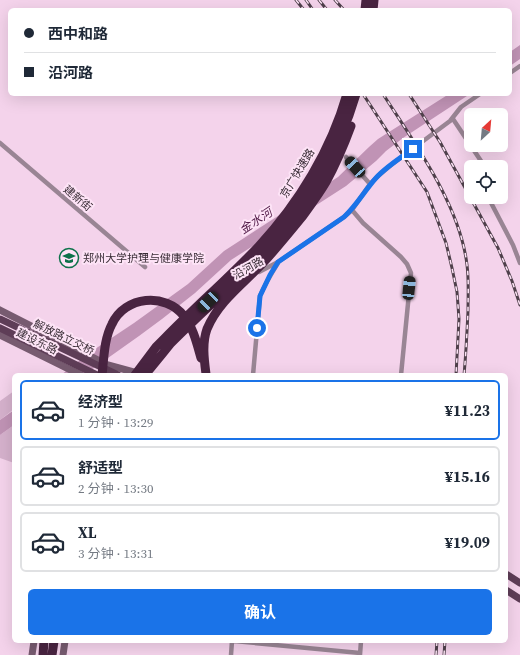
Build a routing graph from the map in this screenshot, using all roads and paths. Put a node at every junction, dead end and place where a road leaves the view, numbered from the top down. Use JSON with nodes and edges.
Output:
{"nodes":[{"id":1,"x":352,"y":96,"type":"edge"},
{"id":2,"x":477,"y":96,"type":"edge"},
{"id":3,"x":452,"y":118,"type":"junction"},
{"id":4,"x":0,"y":143,"type":"edge"},
{"id":5,"x":346,"y":157,"type":"dead end"},
{"id":6,"x":480,"y":160,"type":"edge"},
{"id":7,"x":370,"y":184,"type":"junction"},
{"id":8,"x":492,"y":204,"type":"edge"},
{"id":9,"x":352,"y":210,"type":"junction"},
{"id":10,"x":278,"y":262,"type":"junction"},
{"id":11,"x":520,"y":263,"type":"edge"},
{"id":12,"x":145,"y":267,"type":"dead end"},
{"id":13,"x":0,"y":310,"type":"edge"},
{"id":14,"x":0,"y":319,"type":"edge"},
{"id":15,"x":0,"y":328,"type":"edge"},
{"id":16,"x":0,"y":335,"type":"edge"},
{"id":17,"x":107,"y":365,"type":"junction"},
{"id":18,"x":77,"y":373,"type":"edge"},
{"id":19,"x":93,"y":373,"type":"edge"},
{"id":20,"x":103,"y":373,"type":"edge"},
{"id":21,"x":104,"y":373,"type":"edge"},
{"id":22,"x":114,"y":373,"type":"edge"},
{"id":23,"x":134,"y":373,"type":"edge"},
{"id":24,"x":143,"y":373,"type":"edge"},
{"id":25,"x":143,"y":373,"type":"edge"},
{"id":26,"x":206,"y":373,"type":"edge"},
{"id":27,"x":206,"y":373,"type":"edge"},
{"id":28,"x":253,"y":373,"type":"edge"},
{"id":29,"x":401,"y":373,"type":"edge"},
{"id":30,"x":508,"y":575,"type":"edge"},
{"id":31,"x":520,"y":583,"type":"edge"},
{"id":32,"x":508,"y":591,"type":"edge"},
{"id":33,"x":520,"y":599,"type":"edge"},
{"id":34,"x":34,"y":643,"type":"edge"},
{"id":35,"x":44,"y":643,"type":"edge"},
{"id":36,"x":54,"y":643,"type":"edge"},
{"id":37,"x":65,"y":643,"type":"edge"},
{"id":38,"x":233,"y":643,"type":"edge"},
{"id":39,"x":253,"y":643,"type":"edge"},
{"id":40,"x":361,"y":643,"type":"edge"},
{"id":41,"x":360,"y":654,"type":"edge"},
{"id":42,"x":32,"y":655,"type":"edge"},
{"id":43,"x":43,"y":655,"type":"edge"},
{"id":44,"x":52,"y":655,"type":"edge"},
{"id":45,"x":63,"y":655,"type":"edge"},
{"id":46,"x":231,"y":655,"type":"edge"}],
"edges":[{"from":1,"to":24,"type":"highway","name":"京广快速路"},
{"from":1,"to":26,"type":"highway"},
{"from":2,"to":3,"type":"street","name":"沿河路"},
{"from":3,"to":6,"type":"street"},
{"from":3,"to":7,"type":"street","name":"沿河路"},
{"from":4,"to":12,"type":"street","name":"建新街"},
{"from":5,"to":7,"type":"street"},
{"from":7,"to":9,"type":"street","name":"沿河路"},
{"from":8,"to":11,"type":"street"},
{"from":9,"to":10,"type":"street","name":"沿河路"},
{"from":9,"to":29,"type":"street"},
{"from":10,"to":25,"type":"street","name":"沿河路"},
{"from":10,"to":28,"type":"street"},
{"from":13,"to":17,"type":"street","name":"建设东路"},
{"from":14,"to":22,"type":"main road","name":"解放路立交桥"},
{"from":15,"to":19,"type":"main road","name":"解放路立交桥"},
{"from":16,"to":18,"type":"street","name":"建设东路"},
{"from":17,"to":21,"type":"street"},
{"from":17,"to":23,"type":"street"},
{"from":20,"to":27,"type":"highway"},
{"from":30,"to":31,"type":"main road"},
{"from":32,"to":33,"type":"main road"},
{"from":34,"to":42,"type":"street"},
{"from":35,"to":43,"type":"highway"},
{"from":36,"to":44,"type":"highway"},
{"from":37,"to":45,"type":"street"},
{"from":38,"to":46,"type":"street"},
{"from":39,"to":41,"type":"street"},
{"from":40,"to":41,"type":"street"}]}
